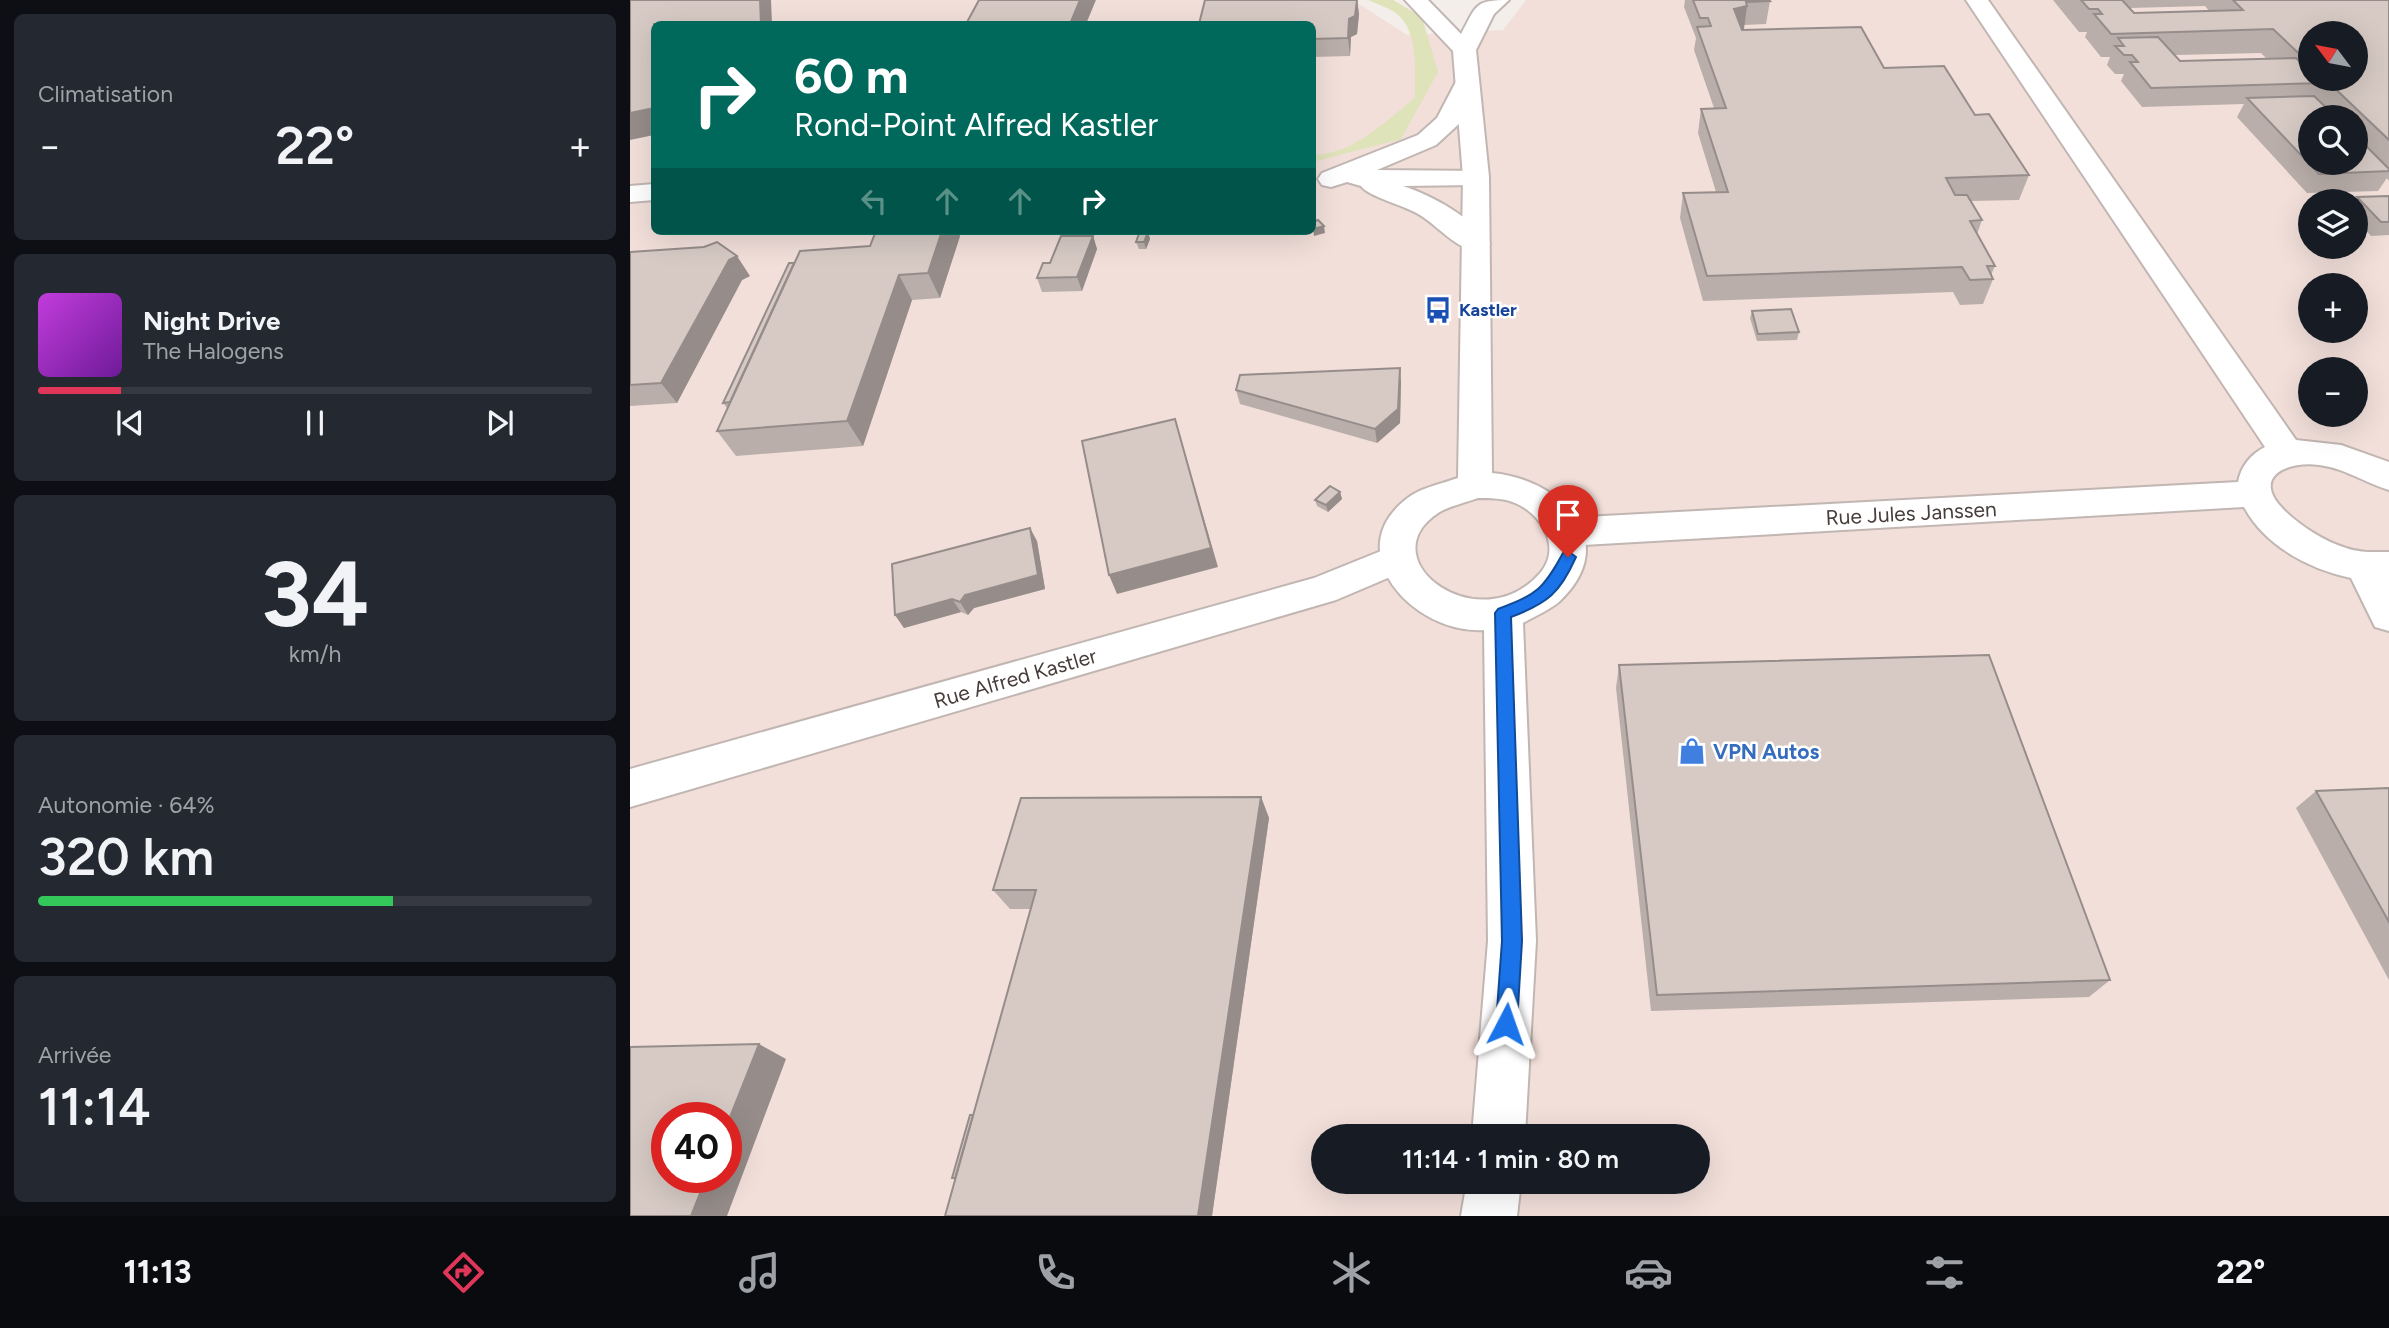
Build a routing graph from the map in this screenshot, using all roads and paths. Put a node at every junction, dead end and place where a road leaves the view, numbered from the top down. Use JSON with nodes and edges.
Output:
{"nodes":[{"id":1,"x":1416,"y":0,"type":"edge"},
{"id":2,"x":1498,"y":0,"type":"edge"},
{"id":3,"x":1977,"y":0,"type":"edge"},
{"id":4,"x":1464,"y":50,"type":"junction"},
{"id":5,"x":1467,"y":81,"type":"junction"},
{"id":6,"x":1390,"y":156,"type":"junction"},
{"id":7,"x":1476,"y":171,"type":"junction"},
{"id":8,"x":1322,"y":179,"type":"edge"},
{"id":9,"x":651,"y":192,"type":"edge"},
{"id":10,"x":630,"y":194,"type":"edge"},
{"id":11,"x":1476,"y":244,"type":"junction"},
{"id":12,"x":2287,"y":453,"type":"junction"},
{"id":13,"x":2389,"y":478,"type":"edge"},
{"id":14,"x":1475,"y":485,"type":"junction"},
{"id":15,"x":2256,"y":494,"type":"junction"},
{"id":16,"x":1566,"y":532,"type":"junction"},
{"id":17,"x":1396,"y":559,"type":"junction"},
{"id":18,"x":2377,"y":566,"type":"edge"},
{"id":19,"x":1503,"y":613,"type":"junction"},
{"id":20,"x":2389,"y":616,"type":"edge"},
{"id":21,"x":630,"y":788,"type":"edge"},
{"id":22,"x":1499,"y":1124,"type":"edge"},
{"id":23,"x":1492,"y":1194,"type":"edge"},
{"id":24,"x":1489,"y":1216,"type":"edge"}],
"edges":[{"from":1,"to":4,"type":"street"},
{"from":2,"to":4,"type":"street"},
{"from":3,"to":12,"type":"street"},
{"from":4,"to":5,"type":"street"},
{"from":5,"to":6,"type":"street"},
{"from":5,"to":7,"type":"street"},
{"from":6,"to":7,"type":"street"},
{"from":6,"to":8,"type":"street"},
{"from":7,"to":8,"type":"street"},
{"from":7,"to":11,"type":"street"},
{"from":8,"to":11,"type":"street"},
{"from":9,"to":10,"type":"street"},
{"from":11,"to":14,"type":"street"},
{"from":12,"to":13,"type":"street"},
{"from":12,"to":15,"type":"street"},
{"from":14,"to":16,"type":"street"},
{"from":14,"to":17,"type":"street"},
{"from":15,"to":16,"type":"street","name":"Rue Jules Janssen"},
{"from":15,"to":18,"type":"street"},
{"from":16,"to":19,"type":"street"},
{"from":17,"to":19,"type":"street"},
{"from":17,"to":21,"type":"street","name":"Rue Alfred Kastler"},
{"from":18,"to":20,"type":"street"},
{"from":19,"to":22,"type":"street"},
{"from":23,"to":24,"type":"street"}]}
